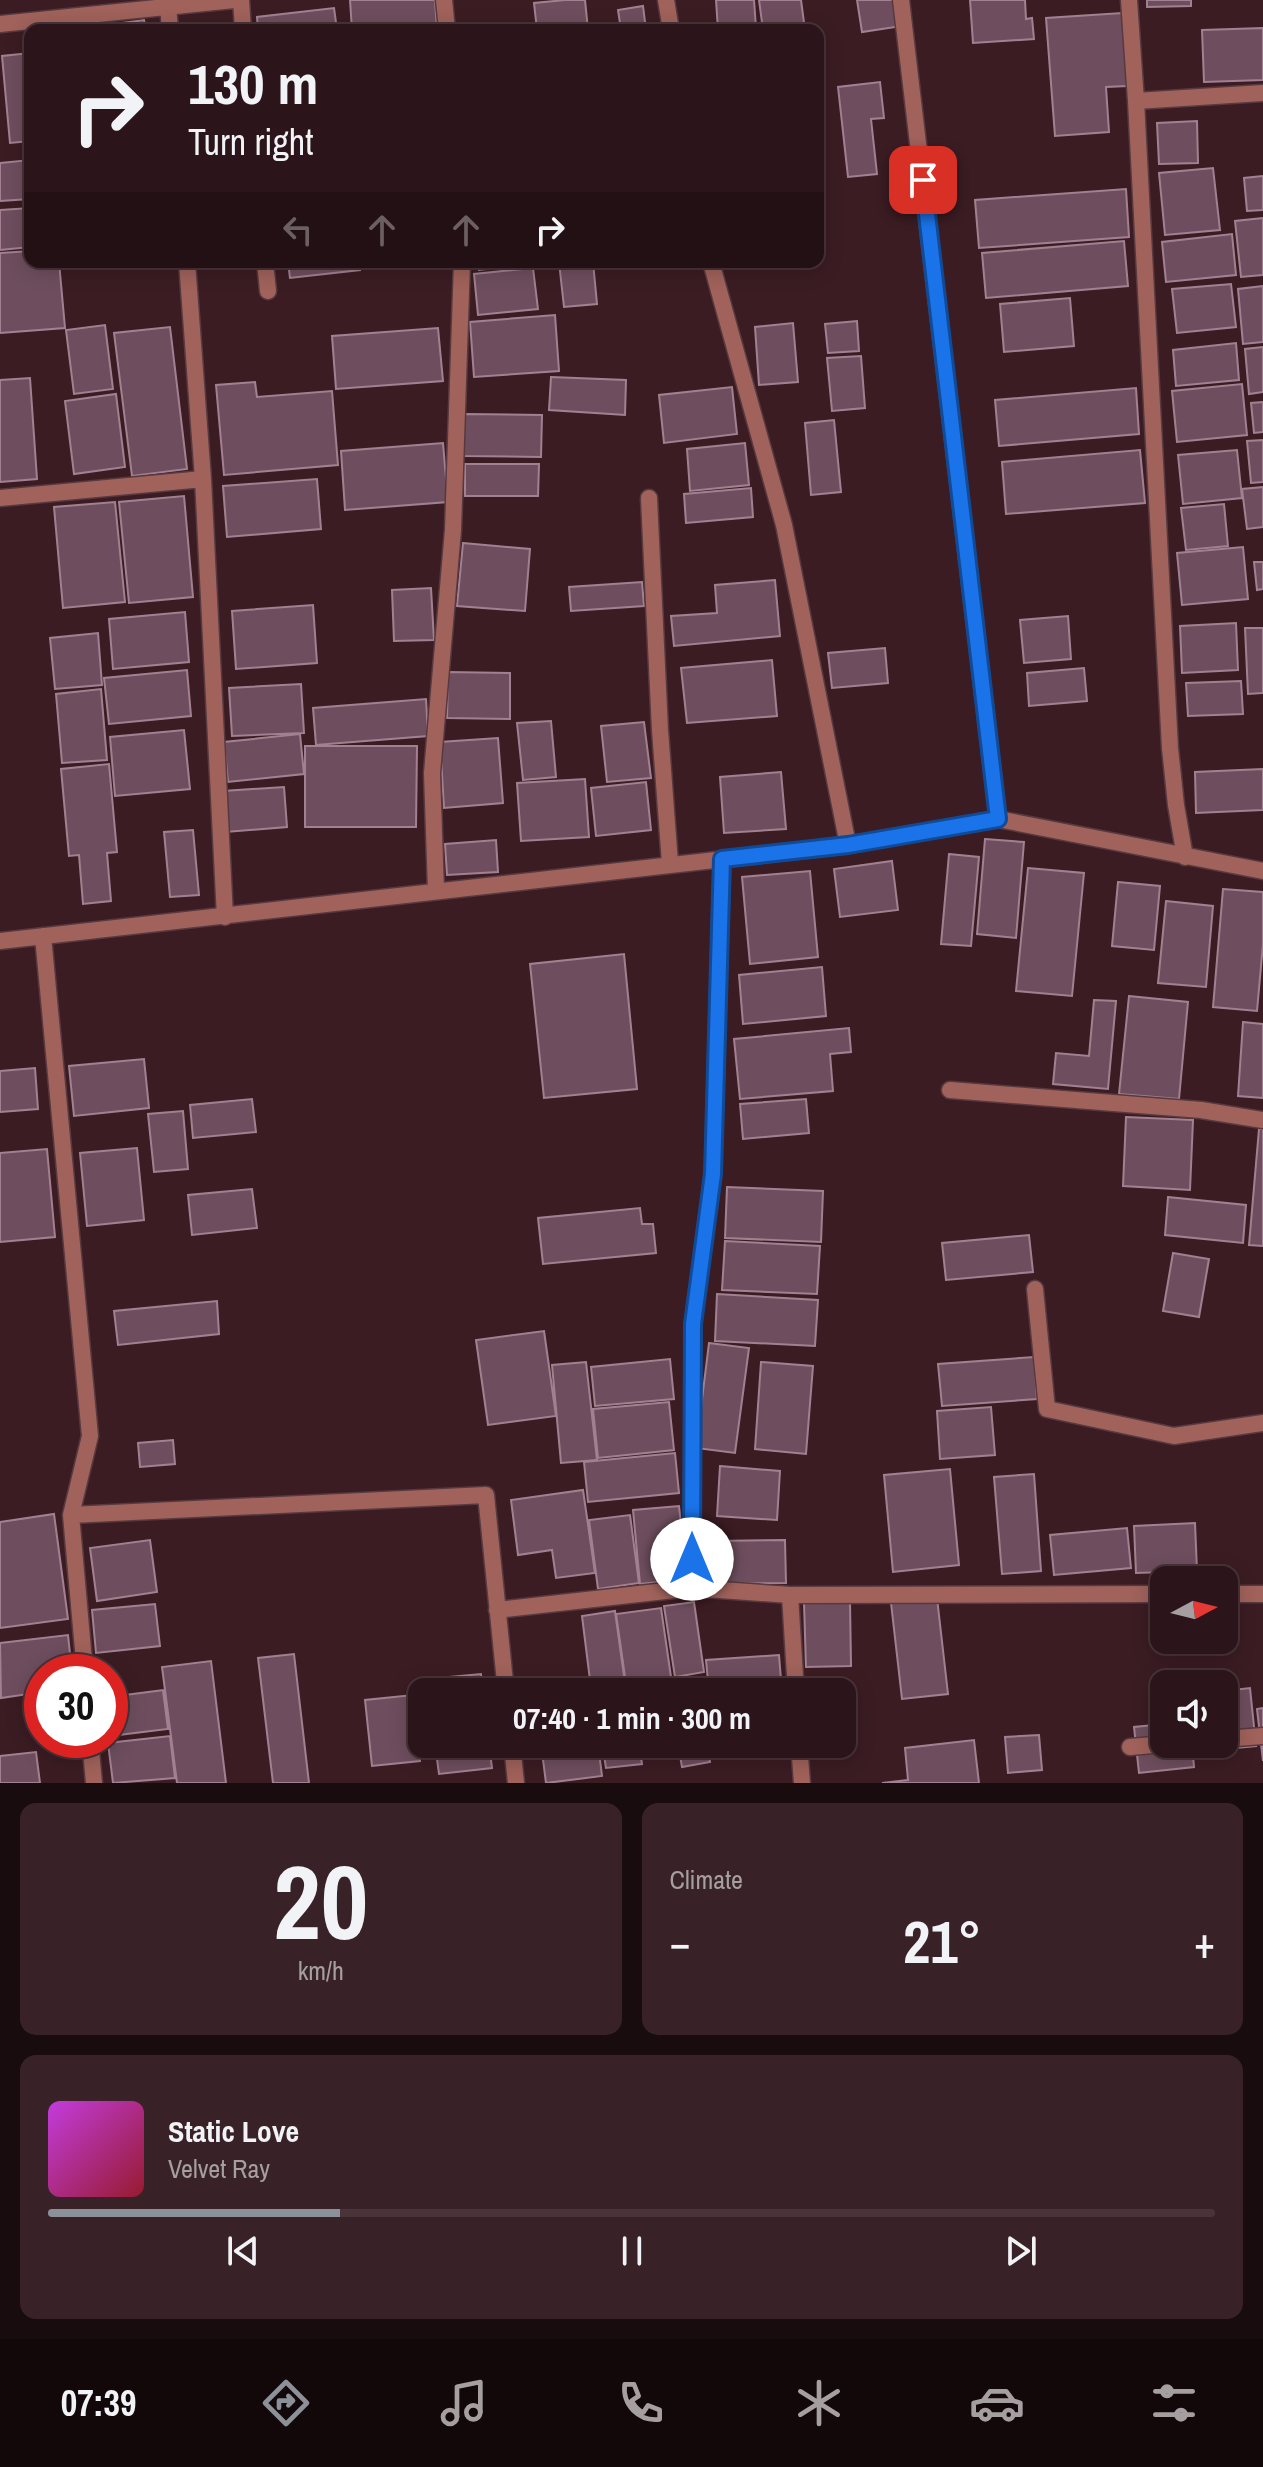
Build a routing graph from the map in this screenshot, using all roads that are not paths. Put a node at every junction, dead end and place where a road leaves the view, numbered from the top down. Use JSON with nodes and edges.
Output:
{"nodes":[{"id":1,"x":234,"y":0,"type":"edge"},
{"id":2,"x":241,"y":0,"type":"edge"},
{"id":3,"x":444,"y":0,"type":"edge"},
{"id":4,"x":666,"y":0,"type":"edge"},
{"id":5,"x":901,"y":0,"type":"edge"},
{"id":6,"x":1129,"y":0,"type":"edge"},
{"id":7,"x":168,"y":5,"type":"junction"},
{"id":8,"x":0,"y":24,"type":"edge"},
{"id":9,"x":170,"y":24,"type":"edge"},
{"id":10,"x":243,"y":24,"type":"edge"},
{"id":11,"x":446,"y":24,"type":"edge"},
{"id":12,"x":670,"y":24,"type":"edge"},
{"id":13,"x":1263,"y":93,"type":"edge"},
{"id":14,"x":1136,"y":101,"type":"junction"},
{"id":15,"x":187,"y":268,"type":"edge"},
{"id":16,"x":266,"y":268,"type":"edge"},
{"id":17,"x":462,"y":268,"type":"edge"},
{"id":18,"x":713,"y":268,"type":"edge"},
{"id":19,"x":268,"y":291,"type":"dead end"},
{"id":20,"x":203,"y":479,"type":"junction"},
{"id":21,"x":0,"y":498,"type":"edge"},
{"id":22,"x":649,"y":498,"type":"dead end"},
{"id":23,"x":998,"y":819,"type":"junction"},
{"id":24,"x":848,"y":845,"type":"junction"},
{"id":25,"x":1185,"y":857,"type":"junction"},
{"id":26,"x":722,"y":859,"type":"junction"},
{"id":27,"x":670,"y":863,"type":"junction"},
{"id":28,"x":1263,"y":871,"type":"edge"},
{"id":29,"x":436,"y":891,"type":"junction"},
{"id":30,"x":225,"y":917,"type":"junction"},
{"id":31,"x":43,"y":936,"type":"junction"},
{"id":32,"x":0,"y":941,"type":"edge"},
{"id":33,"x":950,"y":1090,"type":"dead end"},
{"id":34,"x":1263,"y":1120,"type":"edge"},
{"id":35,"x":1035,"y":1289,"type":"dead end"},
{"id":36,"x":1263,"y":1423,"type":"edge"},
{"id":37,"x":71,"y":1515,"type":"junction"},
{"id":38,"x":692,"y":1588,"type":"junction"},
{"id":39,"x":1150,"y":1594,"type":"edge"},
{"id":40,"x":1238,"y":1594,"type":"edge"},
{"id":41,"x":1263,"y":1594,"type":"edge"},
{"id":42,"x":790,"y":1595,"type":"junction"},
{"id":43,"x":497,"y":1610,"type":"junction"},
{"id":44,"x":83,"y":1654,"type":"edge"},
{"id":45,"x":504,"y":1678,"type":"edge"},
{"id":46,"x":795,"y":1678,"type":"edge"},
{"id":47,"x":1263,"y":1736,"type":"edge"},
{"id":48,"x":1238,"y":1738,"type":"edge"},
{"id":49,"x":1150,"y":1745,"type":"edge"},
{"id":50,"x":1130,"y":1747,"type":"dead end"},
{"id":51,"x":92,"y":1758,"type":"edge"},
{"id":52,"x":513,"y":1758,"type":"edge"},
{"id":53,"x":800,"y":1758,"type":"edge"},
{"id":54,"x":94,"y":1783,"type":"edge"},
{"id":55,"x":516,"y":1783,"type":"edge"},
{"id":56,"x":802,"y":1783,"type":"edge"}],
"edges":[{"from":1,"to":7,"type":"street"},
{"from":2,"to":10,"type":"street"},
{"from":3,"to":11,"type":"street"},
{"from":4,"to":12,"type":"street"},
{"from":5,"to":23,"type":"street"},
{"from":6,"to":14,"type":"street"},
{"from":7,"to":8,"type":"street"},
{"from":7,"to":9,"type":"street"},
{"from":13,"to":14,"type":"street"},
{"from":14,"to":25,"type":"street"},
{"from":15,"to":20,"type":"street"},
{"from":16,"to":19,"type":"street"},
{"from":17,"to":29,"type":"street"},
{"from":18,"to":24,"type":"street"},
{"from":20,"to":21,"type":"street"},
{"from":20,"to":30,"type":"street"},
{"from":22,"to":27,"type":"street"},
{"from":23,"to":24,"type":"street"},
{"from":23,"to":25,"type":"street"},
{"from":24,"to":26,"type":"street"},
{"from":25,"to":28,"type":"street"},
{"from":26,"to":27,"type":"street"},
{"from":26,"to":38,"type":"street"},
{"from":27,"to":29,"type":"street"},
{"from":29,"to":30,"type":"street"},
{"from":30,"to":31,"type":"street"},
{"from":31,"to":32,"type":"street"},
{"from":31,"to":37,"type":"street"},
{"from":33,"to":34,"type":"street"},
{"from":35,"to":36,"type":"street"},
{"from":37,"to":43,"type":"street"},
{"from":37,"to":44,"type":"street"},
{"from":38,"to":42,"type":"street"},
{"from":38,"to":43,"type":"street"},
{"from":39,"to":42,"type":"street"},
{"from":40,"to":41,"type":"street"},
{"from":42,"to":46,"type":"street"},
{"from":43,"to":45,"type":"street"},
{"from":47,"to":48,"type":"street"},
{"from":49,"to":50,"type":"street"},
{"from":51,"to":54,"type":"street"},
{"from":52,"to":55,"type":"street"},
{"from":53,"to":56,"type":"street"}]}
